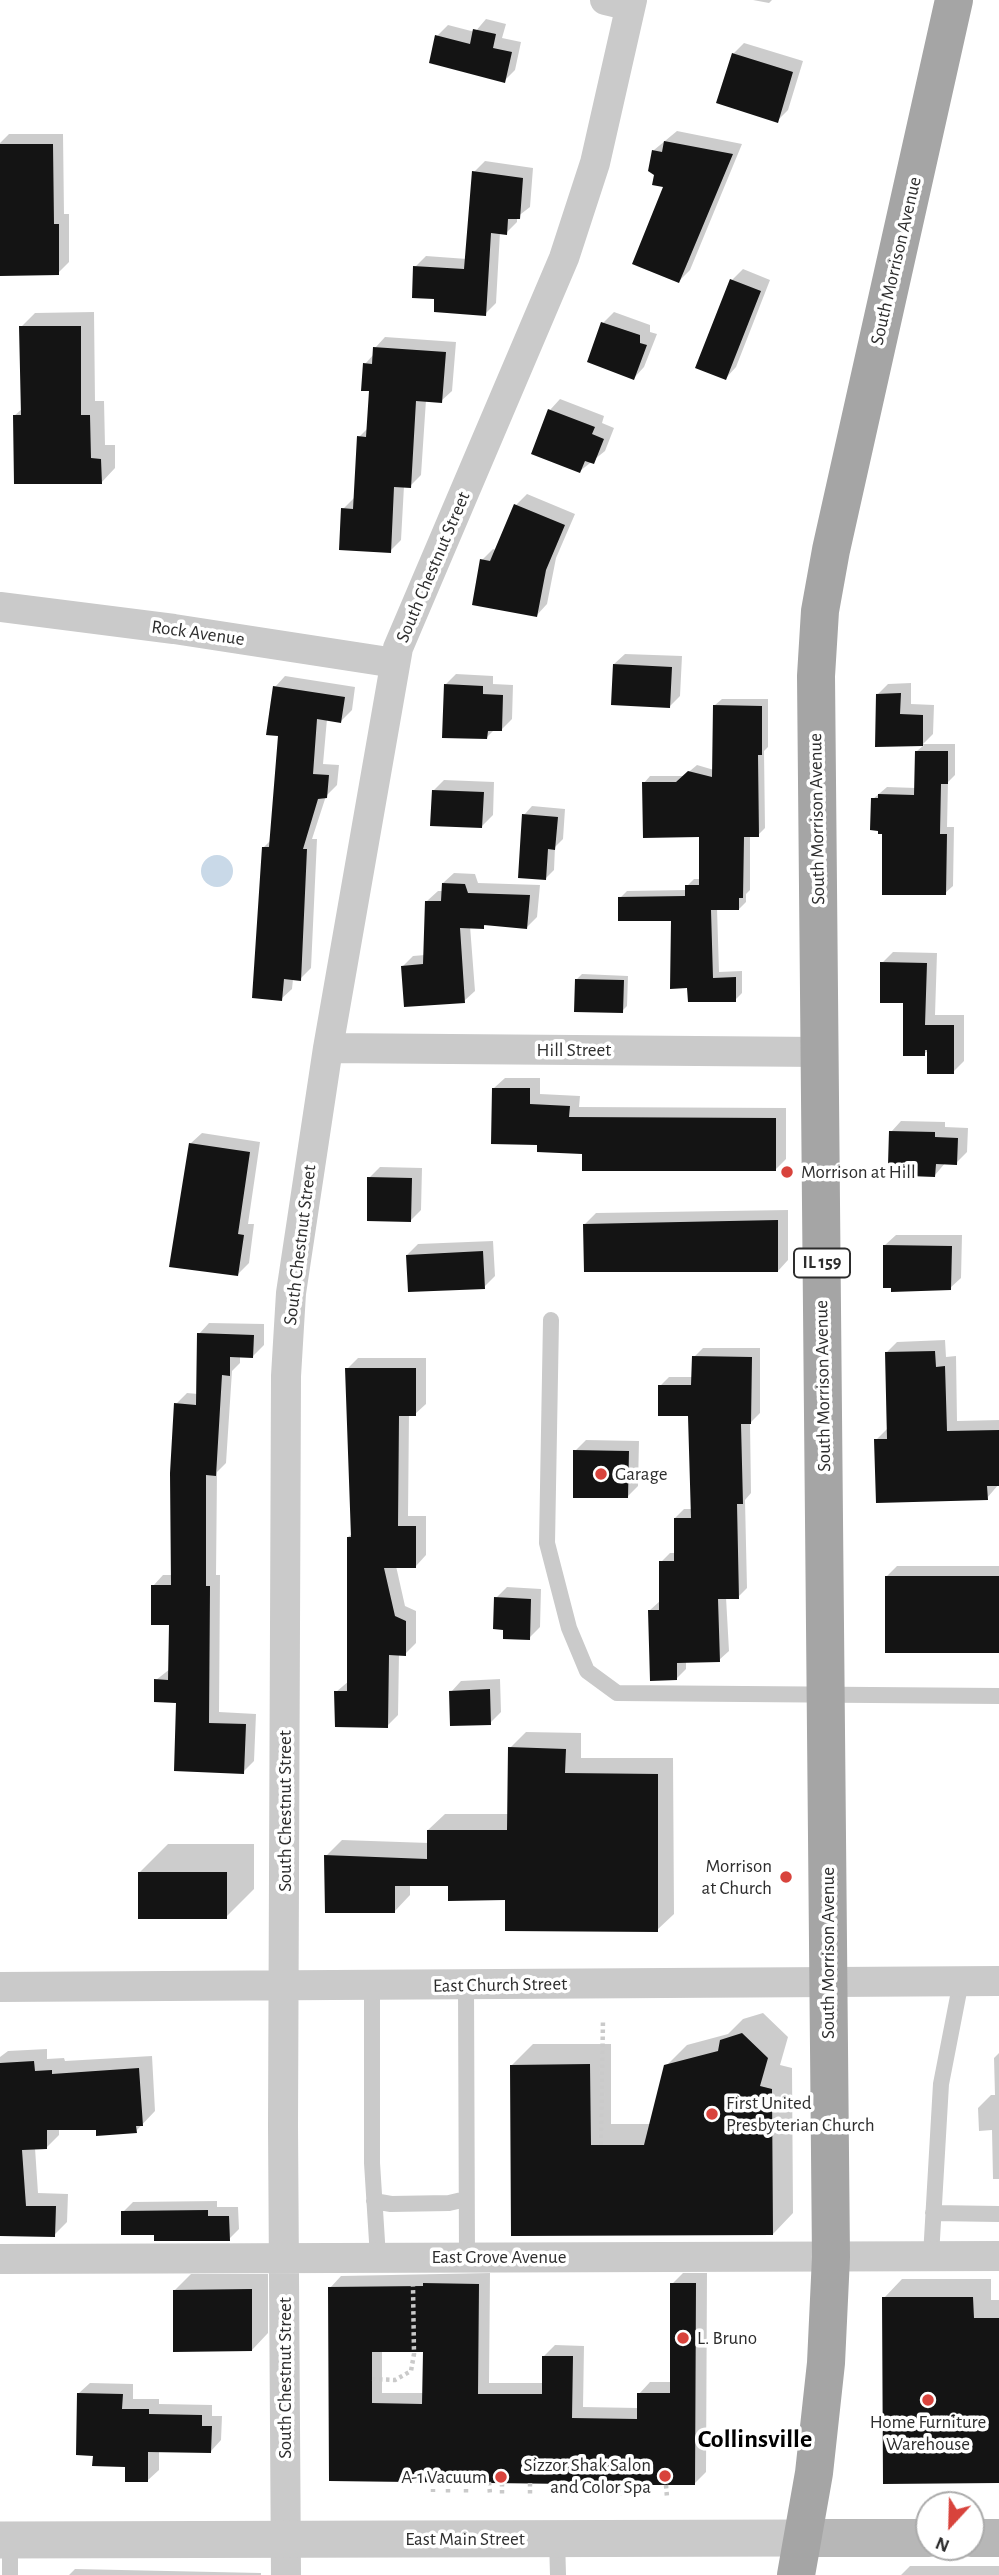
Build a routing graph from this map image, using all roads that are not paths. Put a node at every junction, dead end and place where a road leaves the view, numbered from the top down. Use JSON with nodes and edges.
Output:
{"nodes":[{"id":1,"x":954,"y":0,"type":"edge"},
{"id":2,"x":622,"y":2,"type":"edge"},
{"id":3,"x":0,"y":607,"type":"edge"},
{"id":4,"x":395,"y":663,"type":"junction"},
{"id":5,"x":328,"y":1048,"type":"junction"},
{"id":6,"x":820,"y":1052,"type":"junction"},
{"id":7,"x":551,"y":1320,"type":"dead end"},
{"id":8,"x":826,"y":1696,"type":"junction"},
{"id":9,"x":999,"y":1696,"type":"edge"},
{"id":10,"x":961,"y":1981,"type":"junction"},
{"id":11,"x":999,"y":1981,"type":"edge"},
{"id":12,"x":829,"y":1982,"type":"junction"},
{"id":13,"x":466,"y":1985,"type":"junction"},
{"id":14,"x":372,"y":1986,"type":"junction"},
{"id":15,"x":0,"y":1987,"type":"edge"},
{"id":16,"x":285,"y":1987,"type":"junction"},
{"id":17,"x":466,"y":2199,"type":"junction"},
{"id":18,"x":374,"y":2201,"type":"junction"},
{"id":19,"x":933,"y":2213,"type":"junction"},
{"id":20,"x":999,"y":2214,"type":"edge"},
{"id":21,"x":931,"y":2256,"type":"junction"},
{"id":22,"x":999,"y":2256,"type":"edge"},
{"id":23,"x":284,"y":2257,"type":"junction"},
{"id":24,"x":378,"y":2257,"type":"junction"},
{"id":25,"x":467,"y":2257,"type":"junction"},
{"id":26,"x":831,"y":2257,"type":"junction"},
{"id":27,"x":0,"y":2259,"type":"edge"},
{"id":28,"x":804,"y":2538,"type":"junction"},
{"id":29,"x":915,"y":2538,"type":"edge"},
{"id":30,"x":557,"y":2539,"type":"junction"},
{"id":31,"x":7,"y":2552,"type":"edge"},
{"id":32,"x":286,"y":2557,"type":"edge"},
{"id":33,"x":558,"y":2575,"type":"edge"},
{"id":34,"x":796,"y":2575,"type":"edge"}],
"edges":[{"from":1,"to":6,"type":"main road","name":"South Morrison Avenue","number":"IL 159"},
{"from":2,"to":4,"type":"street","name":"South Chestnut Street"},
{"from":3,"to":4,"type":"street","name":"Rock Avenue"},
{"from":4,"to":5,"type":"street","name":"South Chestnut Street"},
{"from":5,"to":6,"type":"street","name":"Hill Street"},
{"from":5,"to":16,"type":"street","name":"South Chestnut Street"},
{"from":6,"to":8,"type":"main road","name":"South Morrison Avenue","number":"IL 159"},
{"from":7,"to":8,"type":"lane"},
{"from":8,"to":9,"type":"lane"},
{"from":8,"to":12,"type":"main road","name":"South Morrison Avenue","number":"IL 159"},
{"from":10,"to":11,"type":"street","name":"East Church Street"},
{"from":10,"to":12,"type":"street","name":"East Church Street"},
{"from":10,"to":19,"type":"lane"},
{"from":12,"to":13,"type":"street","name":"East Church Street"},
{"from":12,"to":26,"type":"main road","name":"South Morrison Avenue","number":"IL 159"},
{"from":13,"to":14,"type":"street","name":"East Church Street"},
{"from":13,"to":17,"type":"lane"},
{"from":14,"to":16,"type":"street","name":"East Church Street"},
{"from":14,"to":18,"type":"lane"},
{"from":15,"to":16,"type":"street","name":"East Church Street"},
{"from":16,"to":23,"type":"street","name":"South Chestnut Street"},
{"from":17,"to":18,"type":"lane"},
{"from":17,"to":25,"type":"lane"},
{"from":18,"to":24,"type":"lane"},
{"from":19,"to":20,"type":"lane"},
{"from":19,"to":21,"type":"lane"},
{"from":21,"to":22,"type":"street","name":"East Grove Avenue"},
{"from":21,"to":26,"type":"street","name":"East Grove Avenue"},
{"from":23,"to":24,"type":"street","name":"East Grove Avenue"},
{"from":23,"to":27,"type":"street","name":"East Grove Avenue"},
{"from":23,"to":32,"type":"street","name":"South Chestnut Street"},
{"from":24,"to":25,"type":"street","name":"East Grove Avenue"},
{"from":25,"to":26,"type":"street","name":"East Grove Avenue"},
{"from":26,"to":28,"type":"main road","name":"South Morrison Avenue","number":"IL 159"},
{"from":28,"to":29,"type":"main road","name":"East Main Street"},
{"from":28,"to":30,"type":"street","name":"East Main Street"},
{"from":28,"to":34,"type":"main road","name":"South Morrison Avenue","number":"IL 159"},
{"from":30,"to":32,"type":"street","name":"East Main Street"},
{"from":30,"to":33,"type":"lane"},
{"from":31,"to":32,"type":"street","name":"East Main Street"}]}
